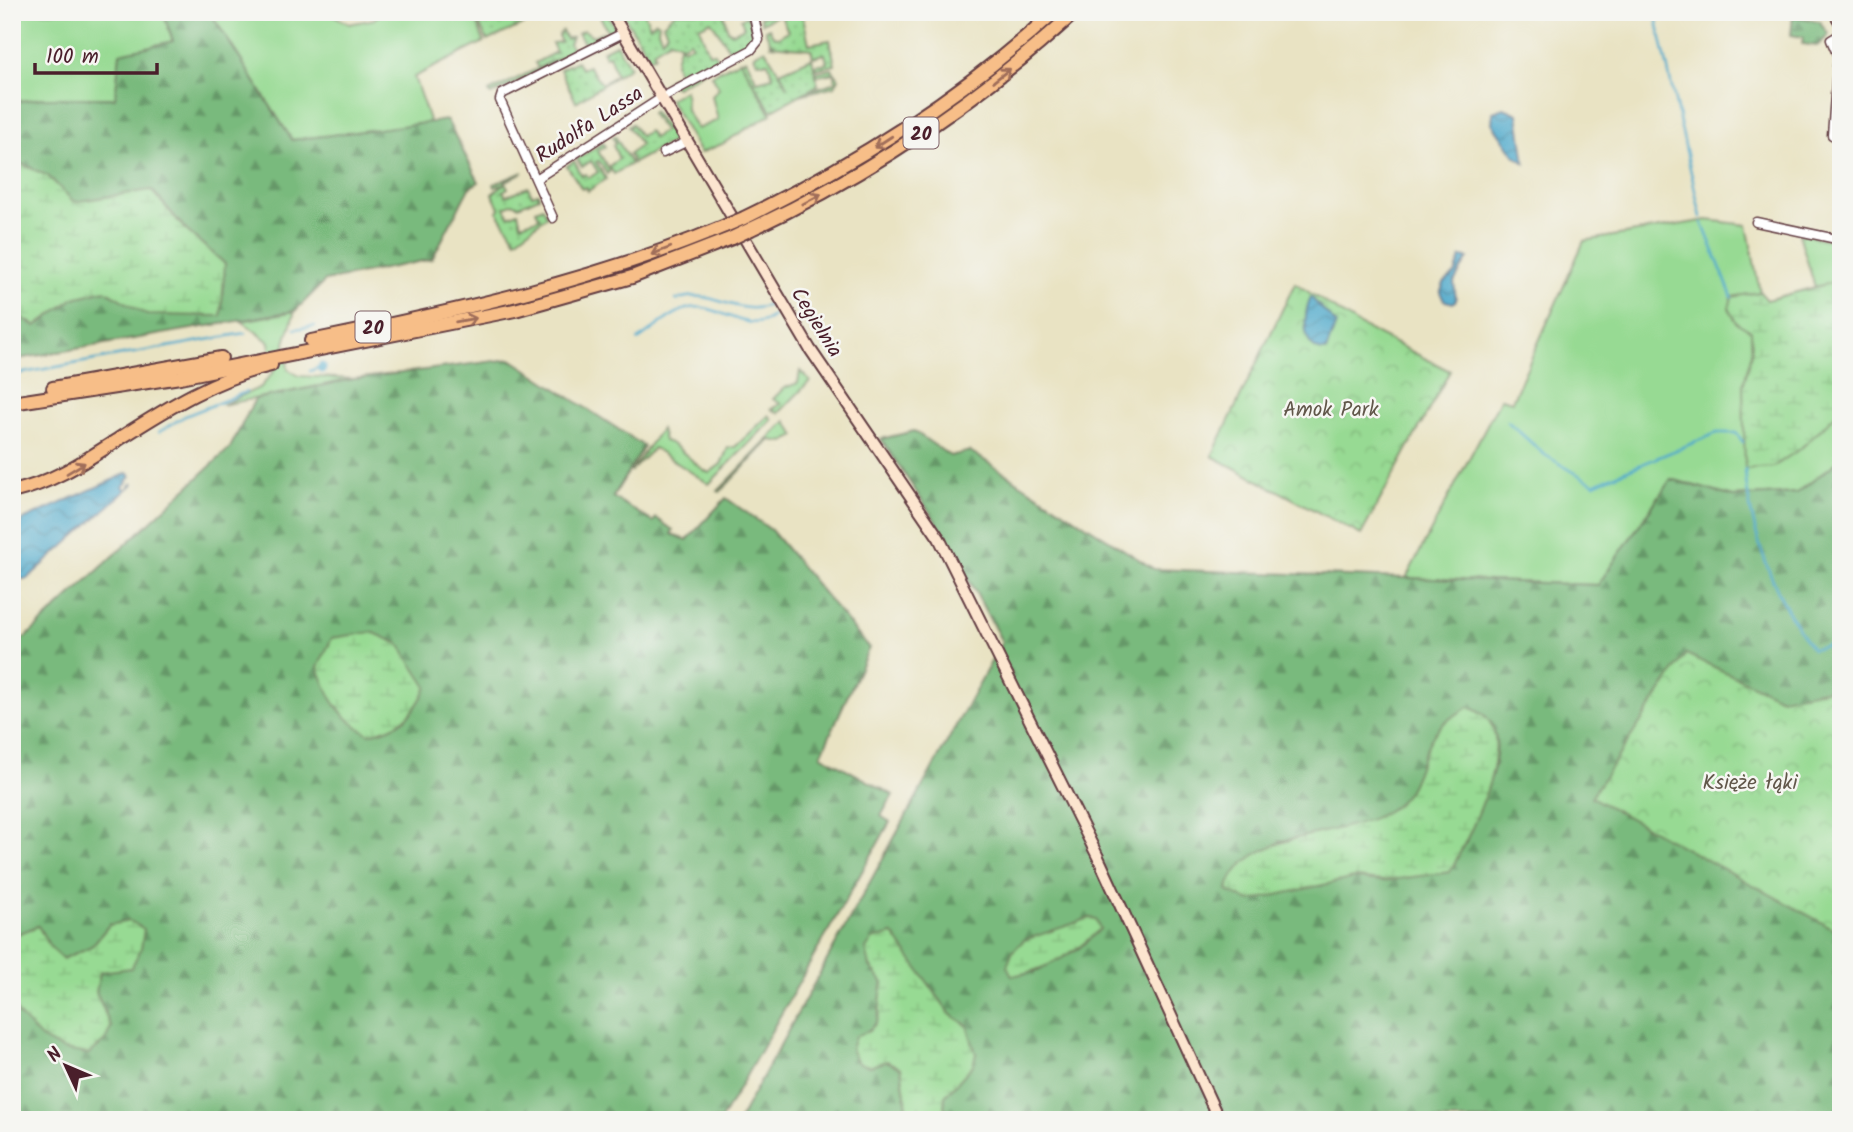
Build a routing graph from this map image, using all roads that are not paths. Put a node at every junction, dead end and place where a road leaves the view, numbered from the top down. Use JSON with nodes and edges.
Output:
{"nodes":[{"id":1,"x":611,"y":12,"type":"edge"},
{"id":2,"x":753,"y":12,"type":"edge"},
{"id":3,"x":1054,"y":12,"type":"edge"},
{"id":4,"x":1074,"y":12,"type":"edge"},
{"id":5,"x":1834,"y":12,"type":"edge"},
{"id":6,"x":1841,"y":23,"type":"edge"},
{"id":7,"x":623,"y":33,"type":"junction"},
{"id":8,"x":1841,"y":34,"type":"edge"},
{"id":9,"x":1839,"y":55,"type":"edge"},
{"id":10,"x":661,"y":99,"type":"junction"},
{"id":11,"x":1841,"y":139,"type":"edge"},
{"id":12,"x":686,"y":142,"type":"junction"},
{"id":13,"x":663,"y":153,"type":"dead end"},
{"id":14,"x":536,"y":179,"type":"junction"},
{"id":15,"x":553,"y":218,"type":"dead end"},
{"id":16,"x":1756,"y":222,"type":"dead end"},
{"id":17,"x":747,"y":224,"type":"junction"},
{"id":18,"x":1841,"y":240,"type":"edge"},
{"id":19,"x":303,"y":351,"type":"junction"},
{"id":20,"x":12,"y":396,"type":"edge"},
{"id":21,"x":12,"y":403,"type":"edge"},
{"id":22,"x":12,"y":492,"type":"edge"},
{"id":23,"x":1219,"y":1120,"type":"edge"}],
"edges":[{"from":1,"to":7,"type":"street","name":"Cegielnia"},
{"from":2,"to":10,"type":"street","name":"Rudolfa Lassa"},
{"from":3,"to":17,"type":"main road","number":"20","one_way":true},
{"from":17,"to":4,"type":"main road","number":"20","one_way":true},
{"from":5,"to":6,"type":"street"},
{"from":7,"to":10,"type":"street","name":"Cegielnia"},
{"from":7,"to":14,"type":"street","name":"Rudolfa Lassa"},
{"from":8,"to":9,"type":"street"},
{"from":9,"to":11,"type":"street"},
{"from":10,"to":12,"type":"street","name":"Cegielnia"},
{"from":10,"to":14,"type":"street","name":"Rudolfa Lassa"},
{"from":12,"to":13,"type":"street"},
{"from":12,"to":23,"type":"street","name":"Cegielnia"},
{"from":14,"to":15,"type":"street","name":"Rudolfa Lassa"},
{"from":16,"to":18,"type":"street"},
{"from":19,"to":17,"type":"main road","number":"20","one_way":true,"bridge":true},
{"from":17,"to":20,"type":"main road","number":"20","one_way":true,"bridge":true},
{"from":19,"to":21,"type":"main road","number":"20"},
{"from":22,"to":19,"type":"main road","one_way":true}]}
